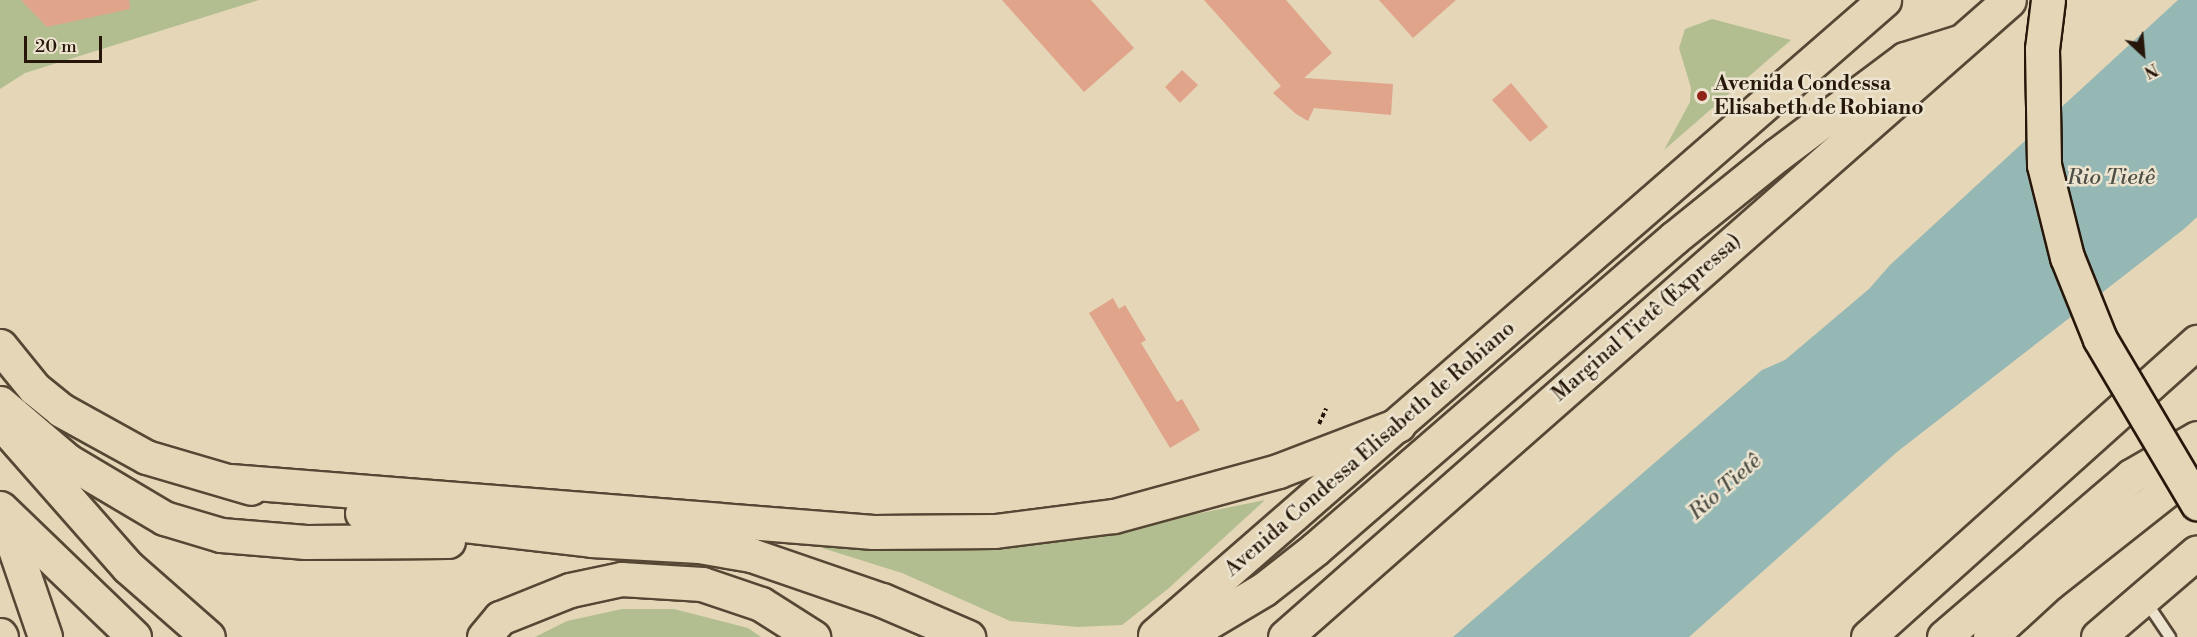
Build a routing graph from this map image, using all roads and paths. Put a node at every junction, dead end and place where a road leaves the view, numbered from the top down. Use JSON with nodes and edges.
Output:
{"nodes":[{"id":1,"x":1884,"y":0,"type":"edge"},
{"id":2,"x":2009,"y":0,"type":"edge"},
{"id":3,"x":2048,"y":0,"type":"edge"},
{"id":4,"x":1962,"y":41,"type":"junction"},
{"id":5,"x":2197,"y":342,"type":"edge"},
{"id":6,"x":0,"y":346,"type":"edge"},
{"id":7,"x":0,"y":403,"type":"edge"},
{"id":8,"x":0,"y":420,"type":"edge"},
{"id":9,"x":1398,"y":425,"type":"junction"},
{"id":10,"x":2197,"y":438,"type":"edge"},
{"id":11,"x":2197,"y":466,"type":"edge"},
{"id":12,"x":230,"y":481,"type":"junction"},
{"id":13,"x":2197,"y":503,"type":"edge"},
{"id":14,"x":1,"y":509,"type":"edge"},
{"id":15,"x":591,"y":540,"type":"junction"},
{"id":16,"x":2197,"y":552,"type":"edge"},
{"id":17,"x":2143,"y":596,"type":"junction"},
{"id":18,"x":1296,"y":627,"type":"edge"},
{"id":19,"x":45,"y":637,"type":"edge"},
{"id":20,"x":134,"y":637,"type":"edge"},
{"id":21,"x":208,"y":637,"type":"edge"},
{"id":22,"x":484,"y":637,"type":"edge"},
{"id":23,"x":813,"y":637,"type":"edge"},
{"id":24,"x":968,"y":637,"type":"edge"},
{"id":25,"x":1152,"y":637,"type":"edge"},
{"id":26,"x":1172,"y":637,"type":"edge"},
{"id":27,"x":1274,"y":637,"type":"edge"},
{"id":28,"x":1868,"y":637,"type":"edge"},
{"id":29,"x":1944,"y":637,"type":"edge"},
{"id":30,"x":1990,"y":637,"type":"edge"},
{"id":31,"x":2098,"y":637,"type":"edge"},
{"id":32,"x":2170,"y":637,"type":"edge"}],
"edges":[{"from":1,"to":9,"type":"highway","name":"Avenida Condessa Elisabeth de Robiano"},
{"from":2,"to":4,"type":"highway","name":"Marginal Tietê (Expressa)"},
{"from":3,"to":13,"type":"highway","bridge":true},
{"from":4,"to":18,"type":"highway","name":"Marginal Tietê (Expressa)"},
{"from":4,"to":26,"type":"highway"},
{"from":5,"to":28,"type":"highway"},
{"from":6,"to":12,"type":"highway"},
{"from":7,"to":15,"type":"highway"},
{"from":8,"to":21,"type":"highway"},
{"from":9,"to":12,"type":"highway"},
{"from":9,"to":25,"type":"highway","name":"Avenida Condessa Elisabeth de Robiano"},
{"from":10,"to":29,"type":"highway"},
{"from":11,"to":30,"type":"highway"},
{"from":12,"to":15,"type":"highway"},
{"from":14,"to":19,"type":"highway"},
{"from":14,"to":20,"type":"highway"},
{"from":15,"to":24,"type":"highway"},
{"from":16,"to":17,"type":"highway"},
{"from":17,"to":31,"type":"highway"},
{"from":17,"to":32,"type":"lane"},
{"from":18,"to":27,"type":"highway","name":"Marginal Tietê (Expressa)"},
{"from":22,"to":23,"type":"highway"}]}
